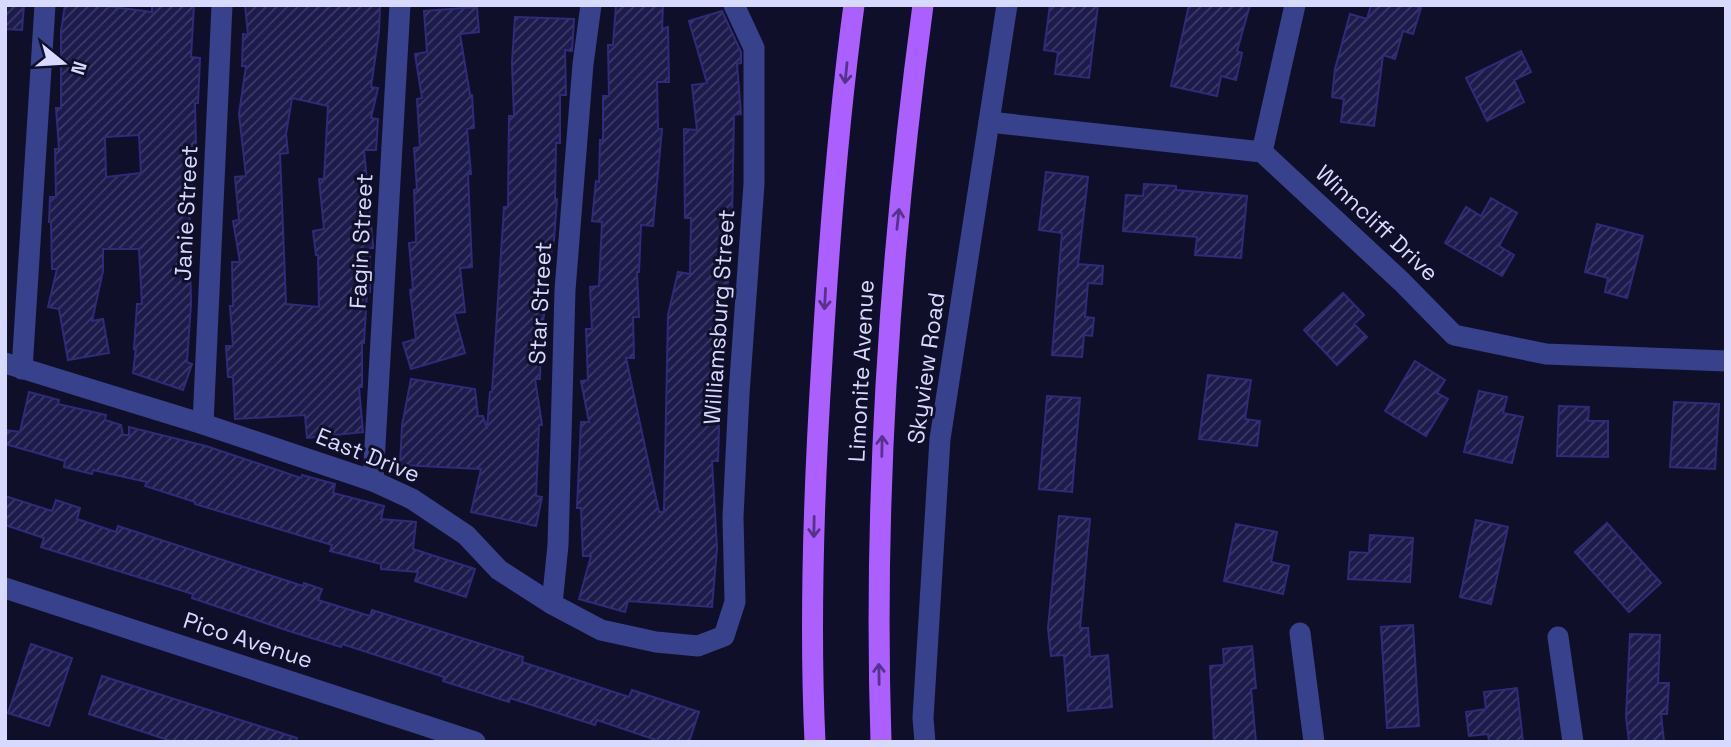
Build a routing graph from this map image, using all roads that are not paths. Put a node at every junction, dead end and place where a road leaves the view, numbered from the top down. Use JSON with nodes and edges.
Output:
{"nodes":[{"id":1,"x":45,"y":5,"type":"edge"},
{"id":2,"x":222,"y":5,"type":"edge"},
{"id":3,"x":400,"y":5,"type":"edge"},
{"id":4,"x":591,"y":5,"type":"edge"},
{"id":5,"x":734,"y":5,"type":"edge"},
{"id":6,"x":855,"y":5,"type":"edge"},
{"id":7,"x":923,"y":5,"type":"edge"},
{"id":8,"x":1007,"y":5,"type":"edge"},
{"id":9,"x":1294,"y":5,"type":"edge"},
{"id":10,"x":989,"y":122,"type":"junction"},
{"id":11,"x":1262,"y":152,"type":"junction"},
{"id":12,"x":1726,"y":361,"type":"edge"},
{"id":13,"x":14,"y":366,"type":"edge"},
{"id":14,"x":203,"y":424,"type":"junction"},
{"id":15,"x":373,"y":481,"type":"junction"},
{"id":16,"x":5,"y":588,"type":"edge"},
{"id":17,"x":552,"y":604,"type":"junction"},
{"id":18,"x":1300,"y":633,"type":"dead end"},
{"id":19,"x":724,"y":636,"type":"joint"},
{"id":20,"x":1558,"y":638,"type":"dead end"},
{"id":21,"x":475,"y":742,"type":"edge"},
{"id":22,"x":815,"y":742,"type":"edge"},
{"id":23,"x":881,"y":742,"type":"edge"},
{"id":24,"x":925,"y":742,"type":"edge"},
{"id":25,"x":1314,"y":742,"type":"edge"},
{"id":26,"x":1573,"y":742,"type":"edge"}],
"edges":[{"from":1,"to":13,"type":"street"},
{"from":2,"to":14,"type":"street","name":"Janie Street"},
{"from":3,"to":15,"type":"street","name":"Fagin Street"},
{"from":4,"to":17,"type":"street","name":"Star Street"},
{"from":5,"to":19,"type":"street","name":"Williamsburg Street"},
{"from":6,"to":22,"type":"main road","name":"Limonite Avenue","one_way":true},
{"from":23,"to":7,"type":"main road","name":"Limonite Avenue","one_way":true},
{"from":8,"to":10,"type":"street","name":"Skyview Road"},
{"from":9,"to":11,"type":"street"},
{"from":10,"to":11,"type":"street"},
{"from":10,"to":24,"type":"street","name":"Skyview Road"},
{"from":11,"to":12,"type":"street","name":"Winncliff Drive"},
{"from":13,"to":14,"type":"street","name":"East Drive"},
{"from":14,"to":15,"type":"street","name":"East Drive"},
{"from":15,"to":17,"type":"street","name":"East Drive"},
{"from":16,"to":21,"type":"street","name":"Pico Avenue"},
{"from":17,"to":19,"type":"street","name":"East Drive"},
{"from":18,"to":25,"type":"street"},
{"from":20,"to":26,"type":"street"}]}
